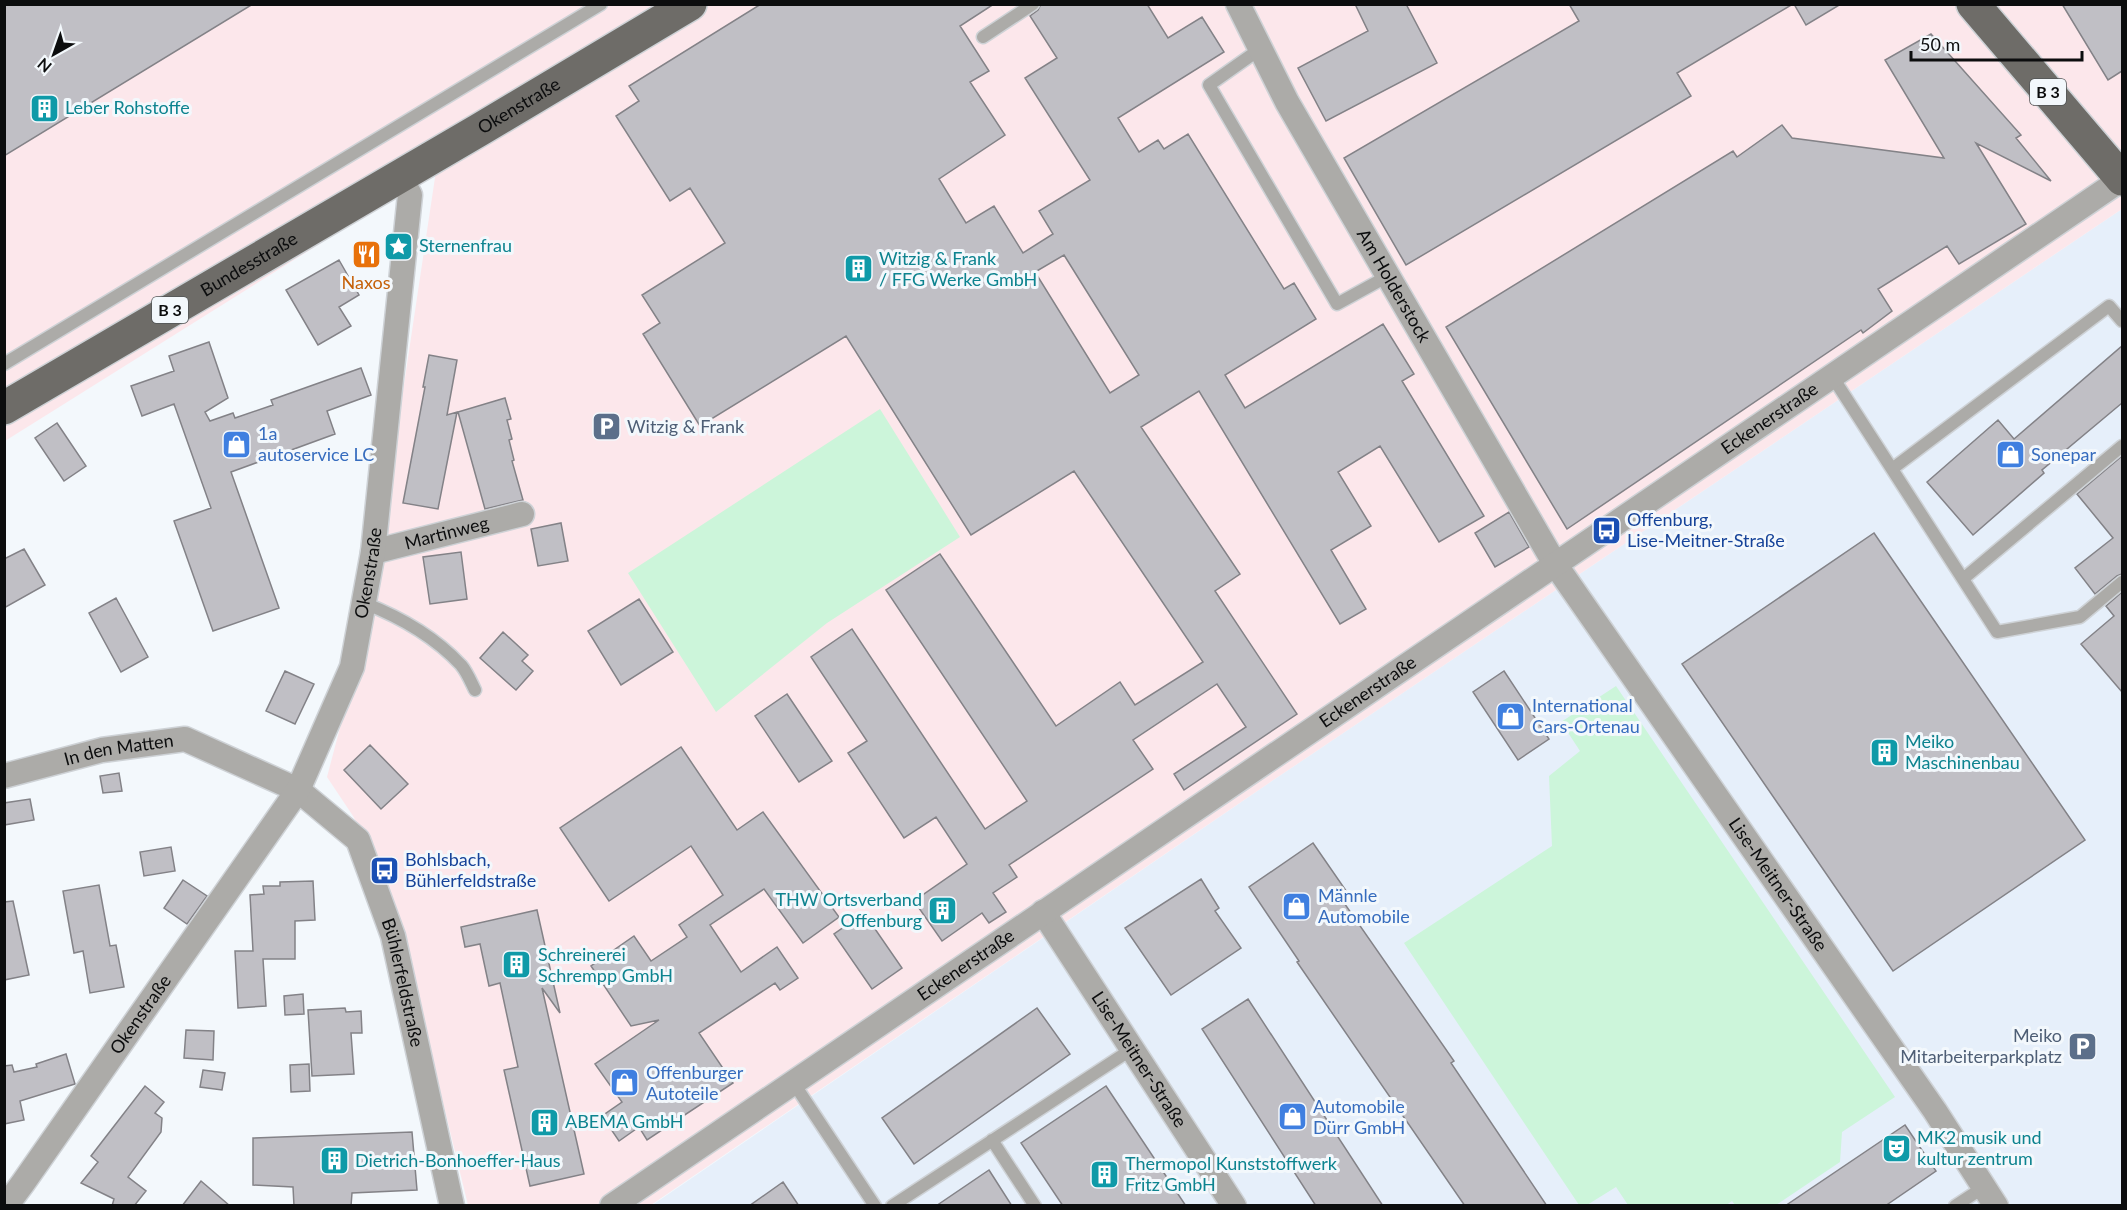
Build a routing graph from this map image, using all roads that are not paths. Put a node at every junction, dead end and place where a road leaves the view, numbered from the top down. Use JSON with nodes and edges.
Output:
{"nodes":[{"id":1,"x":601,"y":4,"type":"edge"},
{"id":2,"x":690,"y":4,"type":"edge"},
{"id":3,"x":1034,"y":4,"type":"edge"},
{"id":4,"x":1238,"y":4,"type":"edge"},
{"id":5,"x":1973,"y":4,"type":"edge"},
{"id":6,"x":983,"y":37,"type":"dead end"},
{"id":7,"x":1260,"y":49,"type":"junction"},
{"id":8,"x":400,"y":176,"type":"junction"},
{"id":9,"x":2122,"y":179,"type":"edge"},
{"id":10,"x":1388,"y":276,"type":"junction"},
{"id":11,"x":2122,"y":321,"type":"edge"},
{"id":12,"x":4,"y":364,"type":"edge"},
{"id":13,"x":1832,"y":376,"type":"junction"},
{"id":14,"x":4,"y":408,"type":"edge"},
{"id":15,"x":2122,"y":446,"type":"edge"},
{"id":16,"x":1892,"y":469,"type":"junction"},
{"id":17,"x":522,"y":514,"type":"dead end"},
{"id":18,"x":373,"y":552,"type":"junction"},
{"id":19,"x":1555,"y":564,"type":"junction"},
{"id":20,"x":1963,"y":579,"type":"junction"},
{"id":21,"x":2122,"y":582,"type":"edge"},
{"id":22,"x":364,"y":603,"type":"junction"},
{"id":23,"x":475,"y":690,"type":"dead end"},
{"id":24,"x":4,"y":776,"type":"edge"},
{"id":25,"x":298,"y":790,"type":"junction"},
{"id":26,"x":1043,"y":912,"type":"junction"},
{"id":27,"x":1132,"y":1049,"type":"junction"},
{"id":28,"x":793,"y":1082,"type":"junction"},
{"id":29,"x":992,"y":1140,"type":"junction"},
{"id":30,"x":14,"y":1182,"type":"edge"},
{"id":31,"x":1990,"y":1196,"type":"edge"},
{"id":32,"x":906,"y":1202,"type":"edge"},
{"id":33,"x":6,"y":1206,"type":"edge"},
{"id":34,"x":452,"y":1206,"type":"edge"},
{"id":35,"x":612,"y":1206,"type":"edge"},
{"id":36,"x":875,"y":1206,"type":"edge"},
{"id":37,"x":892,"y":1206,"type":"edge"},
{"id":38,"x":1035,"y":1206,"type":"edge"},
{"id":39,"x":1234,"y":1206,"type":"edge"},
{"id":40,"x":1955,"y":1206,"type":"edge"}],
"edges":[{"from":1,"to":12,"type":"lane"},
{"from":2,"to":8,"type":"main road","name":"Okenstraße","number":"B 3"},
{"from":3,"to":6,"type":"lane"},
{"from":4,"to":7,"type":"street","name":"Am Holderstock"},
{"from":5,"to":9,"type":"main road","number":"B 3"},
{"from":7,"to":10,"type":"street","name":"Am Holderstock"},
{"from":7,"to":10,"type":"lane"},
{"from":8,"to":14,"type":"main road","name":"Bundesstraße","number":"B 3"},
{"from":8,"to":18,"type":"street","name":"Okenstraße"},
{"from":9,"to":13,"type":"street","name":"Eckenerstraße"},
{"from":10,"to":19,"type":"street","name":"Am Holderstock"},
{"from":11,"to":16,"type":"lane"},
{"from":13,"to":16,"type":"lane"},
{"from":13,"to":19,"type":"street","name":"Eckenerstraße"},
{"from":15,"to":20,"type":"lane"},
{"from":16,"to":20,"type":"lane"},
{"from":17,"to":18,"type":"street","name":"Martinweg"},
{"from":18,"to":22,"type":"street","name":"Okenstraße"},
{"from":19,"to":26,"type":"street","name":"Eckenerstraße"},
{"from":19,"to":31,"type":"street","name":"Lise-Meitner-Straße"},
{"from":20,"to":21,"type":"lane"},
{"from":22,"to":23,"type":"lane"},
{"from":22,"to":25,"type":"street","name":"Okenstraße"},
{"from":24,"to":25,"type":"street","name":"In den Matten"},
{"from":25,"to":30,"type":"street","name":"Okenstraße"},
{"from":25,"to":34,"type":"street","name":"Bühlerfeldstraße"},
{"from":26,"to":27,"type":"street","name":"Lise-Meitner-Straße"},
{"from":26,"to":28,"type":"street","name":"Eckenerstraße"},
{"from":27,"to":29,"type":"lane"},
{"from":27,"to":39,"type":"street","name":"Lise-Meitner-Straße"},
{"from":28,"to":35,"type":"street","name":"Eckenerstraße"},
{"from":28,"to":36,"type":"lane"},
{"from":29,"to":32,"type":"lane"},
{"from":29,"to":38,"type":"lane"},
{"from":30,"to":33,"type":"street","name":"Okenstraße"},
{"from":31,"to":40,"type":"lane"},
{"from":32,"to":37,"type":"lane"}]}
